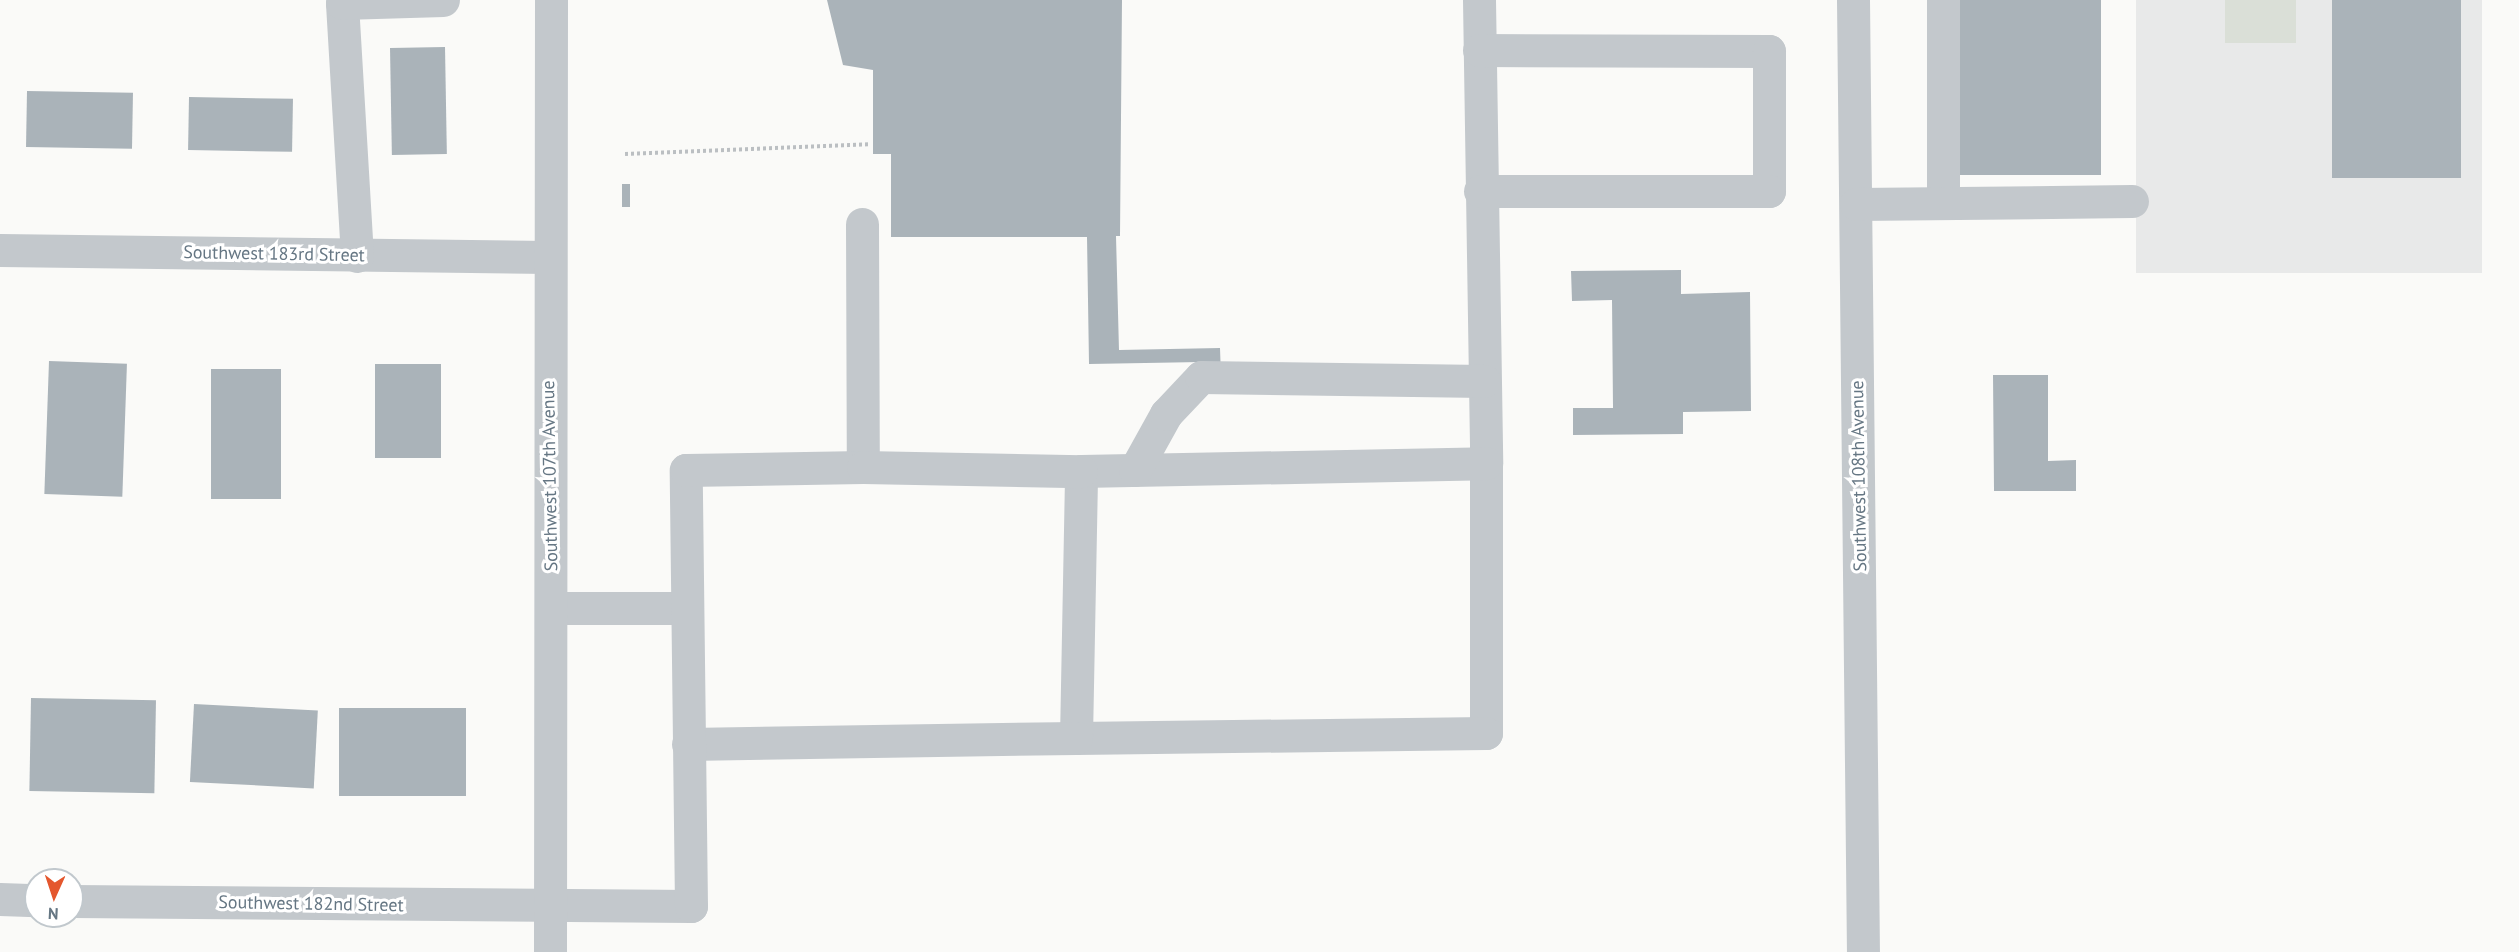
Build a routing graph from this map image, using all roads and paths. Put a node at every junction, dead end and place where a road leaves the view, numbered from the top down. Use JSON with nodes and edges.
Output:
{"nodes":[{"id":1,"x":443,"y":0,"type":"edge"},
{"id":2,"x":551,"y":0,"type":"edge"},
{"id":3,"x":1479,"y":0,"type":"edge"},
{"id":4,"x":1853,"y":0,"type":"edge"},
{"id":5,"x":1943,"y":0,"type":"edge"},
{"id":6,"x":1479,"y":50,"type":"junction"},
{"id":7,"x":869,"y":144,"type":"dead end"},
{"id":8,"x":625,"y":154,"type":"dead end"},
{"id":9,"x":1480,"y":191,"type":"junction"},
{"id":10,"x":2132,"y":201,"type":"dead end"},
{"id":11,"x":1943,"y":203,"type":"junction"},
{"id":12,"x":1856,"y":204,"type":"junction"},
{"id":13,"x":862,"y":224,"type":"dead end"},
{"id":14,"x":0,"y":250,"type":"edge"},
{"id":15,"x":357,"y":256,"type":"junction"},
{"id":16,"x":548,"y":257,"type":"junction"},
{"id":17,"x":1484,"y":381,"type":"junction"},
{"id":18,"x":1486,"y":463,"type":"junction"},
{"id":19,"x":863,"y":467,"type":"junction"},
{"id":20,"x":1135,"y":470,"type":"junction"},
{"id":21,"x":1081,"y":471,"type":"junction"},
{"id":22,"x":552,"y":608,"type":"junction"},
{"id":23,"x":687,"y":608,"type":"junction"},
{"id":24,"x":1076,"y":738,"type":"junction"},
{"id":25,"x":688,"y":744,"type":"junction"},
{"id":26,"x":0,"y":899,"type":"edge"},
{"id":27,"x":24,"y":900,"type":"edge"},
{"id":28,"x":84,"y":901,"type":"edge"},
{"id":29,"x":550,"y":906,"type":"junction"},
{"id":30,"x":550,"y":952,"type":"edge"},
{"id":31,"x":1863,"y":952,"type":"edge"}],
"edges":[{"from":1,"to":15,"type":"street"},
{"from":2,"to":16,"type":"street","name":"Southwest 107th Avenue"},
{"from":3,"to":6,"type":"street"},
{"from":4,"to":12,"type":"street","name":"Southwest 108th Avenue"},
{"from":5,"to":11,"type":"street"},
{"from":6,"to":9,"type":"street"},
{"from":6,"to":9,"type":"street"},
{"from":7,"to":8,"type":"path"},
{"from":9,"to":17,"type":"street"},
{"from":10,"to":11,"type":"street"},
{"from":11,"to":12,"type":"street"},
{"from":12,"to":31,"type":"street","name":"Southwest 108th Avenue"},
{"from":13,"to":19,"type":"street"},
{"from":14,"to":15,"type":"street","name":"Southwest 183rd Street"},
{"from":15,"to":16,"type":"street","name":"Southwest 183rd Street"},
{"from":16,"to":22,"type":"street","name":"Southwest 107th Avenue"},
{"from":17,"to":18,"type":"street"},
{"from":17,"to":20,"type":"street"},
{"from":18,"to":20,"type":"street"},
{"from":18,"to":24,"type":"street"},
{"from":19,"to":21,"type":"street"},
{"from":19,"to":23,"type":"street"},
{"from":20,"to":21,"type":"street"},
{"from":21,"to":24,"type":"street"},
{"from":22,"to":23,"type":"street"},
{"from":22,"to":29,"type":"street","name":"Southwest 107th Avenue"},
{"from":23,"to":25,"type":"street"},
{"from":24,"to":25,"type":"street"},
{"from":25,"to":29,"type":"street","name":"Southwest 182nd Street"},
{"from":26,"to":27,"type":"street"},
{"from":28,"to":29,"type":"street","name":"Southwest 182nd Street"},
{"from":29,"to":30,"type":"street","name":"Southwest 107th Avenue"}]}
